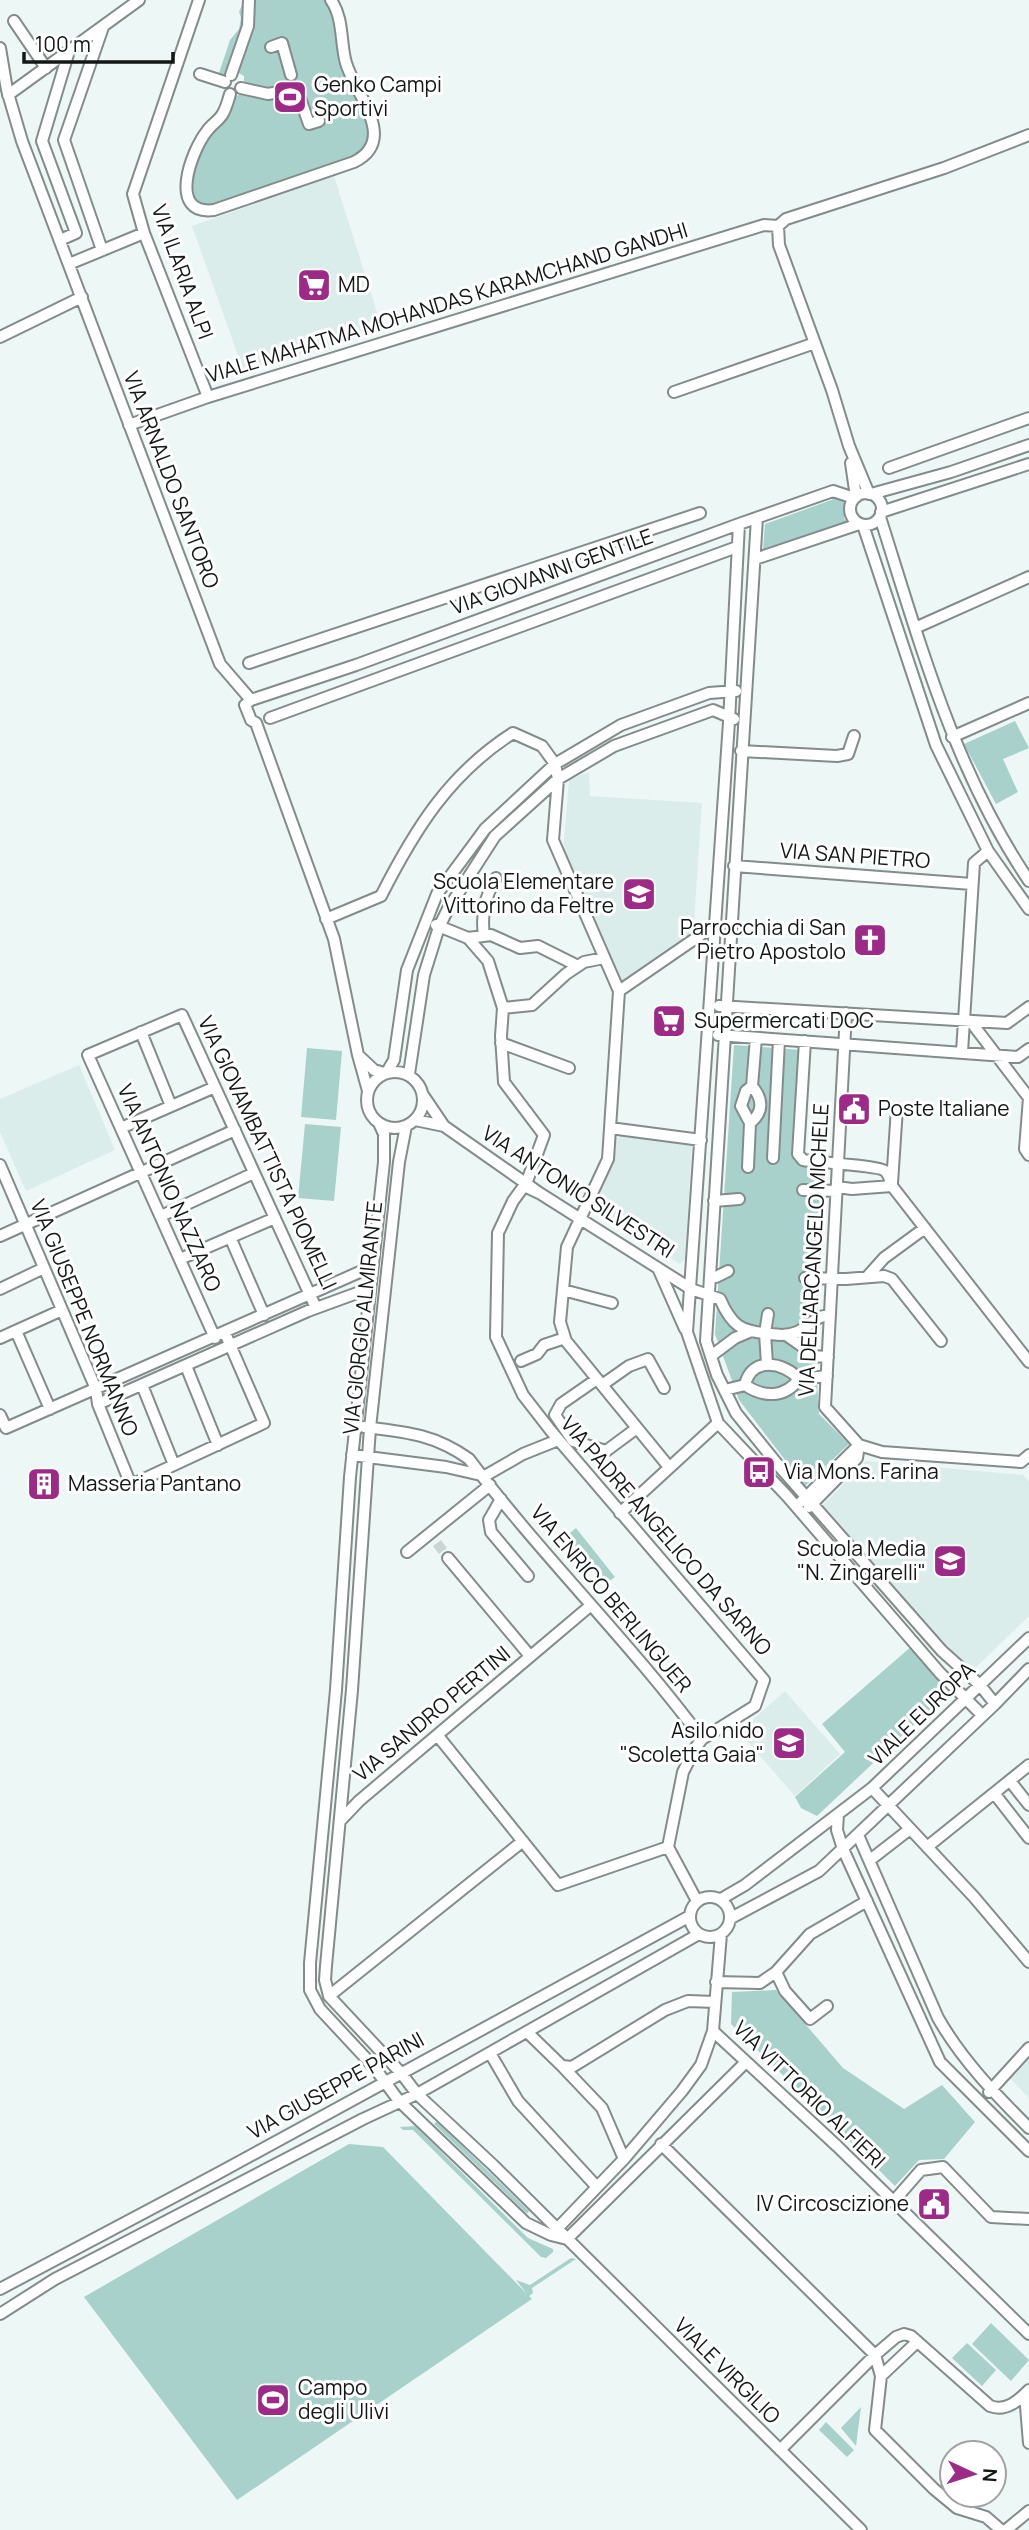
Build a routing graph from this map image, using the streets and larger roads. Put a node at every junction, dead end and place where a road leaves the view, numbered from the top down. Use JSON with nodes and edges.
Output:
{"nodes":[{"id":1,"x":139,"y":0,"type":"edge"},
{"id":2,"x":199,"y":0,"type":"edge"},
{"id":3,"x":249,"y":0,"type":"edge"},
{"id":4,"x":331,"y":0,"type":"edge"},
{"id":5,"x":14,"y":21,"type":"dead end"},
{"id":6,"x":103,"y":27,"type":"junction"},
{"id":7,"x":271,"y":47,"type":"dead end"},
{"id":8,"x":0,"y":48,"type":"edge"},
{"id":9,"x":69,"y":51,"type":"junction"},
{"id":10,"x":46,"y":68,"type":"junction"},
{"id":11,"x":200,"y":75,"type":"dead end"},
{"id":12,"x":290,"y":75,"type":"dead end"},
{"id":13,"x":241,"y":88,"type":"dead end"},
{"id":14,"x":284,"y":91,"type":"dead end"},
{"id":15,"x":230,"y":94,"type":"dead end"},
{"id":16,"x":8,"y":96,"type":"junction"},
{"id":17,"x":300,"y":98,"type":"dead end"},
{"id":18,"x":319,"y":121,"type":"dead end"},
{"id":19,"x":1029,"y":135,"type":"edge"},
{"id":20,"x":778,"y":226,"type":"junction"},
{"id":21,"x":144,"y":233,"type":"junction"},
{"id":22,"x":60,"y":240,"type":"junction"},
{"id":23,"x":102,"y":250,"type":"junction"},
{"id":24,"x":69,"y":264,"type":"junction"},
{"id":25,"x":82,"y":297,"type":"junction"},
{"id":26,"x":0,"y":337,"type":"edge"},
{"id":27,"x":815,"y":343,"type":"junction"},
{"id":28,"x":674,"y":392,"type":"dead end"},
{"id":29,"x":208,"y":397,"type":"junction"},
{"id":30,"x":1029,"y":418,"type":"edge"},
{"id":31,"x":130,"y":425,"type":"junction"},
{"id":32,"x":1029,"y":445,"type":"edge"},
{"id":33,"x":849,"y":446,"type":"junction"},
{"id":34,"x":1029,"y":464,"type":"edge"},
{"id":35,"x":889,"y":468,"type":"dead end"},
{"id":36,"x":870,"y":494,"type":"junction"},
{"id":37,"x":855,"y":498,"type":"junction"},
{"id":38,"x":700,"y":513,"type":"dead end"},
{"id":39,"x":881,"y":514,"type":"junction"},
{"id":40,"x":757,"y":518,"type":"junction"},
{"id":41,"x":739,"y":524,"type":"junction"},
{"id":42,"x":861,"y":524,"type":"junction"},
{"id":43,"x":737,"y":547,"type":"junction"},
{"id":44,"x":755,"y":559,"type":"junction"},
{"id":45,"x":1029,"y":577,"type":"edge"},
{"id":46,"x":915,"y":628,"type":"junction"},
{"id":47,"x":249,"y":663,"type":"dead end"},
{"id":48,"x":745,"y":690,"type":"junction"},
{"id":49,"x":730,"y":691,"type":"junction"},
{"id":50,"x":263,"y":696,"type":"junction"},
{"id":51,"x":251,"y":700,"type":"junction"},
{"id":52,"x":1029,"y":703,"type":"edge"},
{"id":53,"x":729,"y":717,"type":"junction"},
{"id":54,"x":270,"y":718,"type":"junction"},
{"id":55,"x":256,"y":723,"type":"junction"},
{"id":56,"x":743,"y":723,"type":"junction"},
{"id":57,"x":854,"y":736,"type":"dead end"},
{"id":58,"x":952,"y":737,"type":"junction"},
{"id":59,"x":741,"y":751,"type":"junction"},
{"id":60,"x":555,"y":764,"type":"junction"},
{"id":61,"x":558,"y":779,"type":"junction"},
{"id":62,"x":988,"y":851,"type":"junction"},
{"id":63,"x":734,"y":866,"type":"junction"},
{"id":64,"x":496,"y":878,"type":"dead end"},
{"id":65,"x":1029,"y":881,"type":"edge"},
{"id":66,"x":972,"y":884,"type":"junction"},
{"id":67,"x":1029,"y":909,"type":"edge"},
{"id":68,"x":326,"y":919,"type":"junction"},
{"id":69,"x":426,"y":922,"type":"junction"},
{"id":70,"x":715,"y":925,"type":"junction"},
{"id":71,"x":439,"y":927,"type":"junction"},
{"id":72,"x":484,"y":936,"type":"junction"},
{"id":73,"x":468,"y":938,"type":"junction"},
{"id":74,"x":604,"y":958,"type":"junction"},
{"id":75,"x":578,"y":966,"type":"junction"},
{"id":76,"x":619,"y":991,"type":"junction"},
{"id":77,"x":709,"y":1005,"type":"junction"},
{"id":78,"x":726,"y":1006,"type":"junction"},
{"id":79,"x":1029,"y":1007,"type":"edge"},
{"id":80,"x":503,"y":1008,"type":"junction"},
{"id":81,"x":846,"y":1013,"type":"junction"},
{"id":82,"x":968,"y":1022,"type":"junction"},
{"id":83,"x":141,"y":1032,"type":"junction"},
{"id":84,"x":708,"y":1035,"type":"junction"},
{"id":85,"x":724,"y":1036,"type":"junction"},
{"id":86,"x":756,"y":1038,"type":"junction"},
{"id":87,"x":779,"y":1040,"type":"junction"},
{"id":88,"x":805,"y":1041,"type":"junction"},
{"id":89,"x":501,"y":1043,"type":"junction"},
{"id":90,"x":844,"y":1044,"type":"junction"},
{"id":91,"x":1029,"y":1049,"type":"edge"},
{"id":92,"x":962,"y":1052,"type":"junction"},
{"id":93,"x":358,"y":1055,"type":"junction"},
{"id":94,"x":998,"y":1055,"type":"junction"},
{"id":95,"x":569,"y":1068,"type":"dead end"},
{"id":96,"x":386,"y":1073,"type":"junction"},
{"id":97,"x":409,"y":1074,"type":"junction"},
{"id":98,"x":752,"y":1086,"type":"junction"},
{"id":99,"x":215,"y":1087,"type":"junction"},
{"id":100,"x":368,"y":1091,"type":"junction"},
{"id":101,"x":423,"y":1095,"type":"junction"},
{"id":102,"x":720,"y":1104,"type":"junction"},
{"id":103,"x":761,"y":1105,"type":"junction"},
{"id":104,"x":775,"y":1105,"type":"junction"},
{"id":105,"x":171,"y":1106,"type":"junction"},
{"id":106,"x":741,"y":1106,"type":"junction"},
{"id":107,"x":897,"y":1108,"type":"dead end"},
{"id":108,"x":379,"y":1123,"type":"junction"},
{"id":109,"x":410,"y":1123,"type":"junction"},
{"id":110,"x":750,"y":1124,"type":"junction"},
{"id":111,"x":444,"y":1126,"type":"junction"},
{"id":112,"x":121,"y":1128,"type":"junction"},
{"id":113,"x":610,"y":1128,"type":"junction"},
{"id":114,"x":235,"y":1130,"type":"junction"},
{"id":115,"x":701,"y":1140,"type":"junction"},
{"id":116,"x":1029,"y":1155,"type":"edge"},
{"id":117,"x":773,"y":1158,"type":"dead end"},
{"id":118,"x":0,"y":1165,"type":"edge"},
{"id":119,"x":838,"y":1165,"type":"junction"},
{"id":120,"x":748,"y":1167,"type":"dead end"},
{"id":121,"x":141,"y":1173,"type":"junction"},
{"id":122,"x":254,"y":1173,"type":"junction"},
{"id":123,"x":3,"y":1181,"type":"edge"},
{"id":124,"x":526,"y":1184,"type":"junction"},
{"id":125,"x":892,"y":1185,"type":"junction"},
{"id":126,"x":837,"y":1189,"type":"junction"},
{"id":127,"x":803,"y":1190,"type":"dead end"},
{"id":128,"x":541,"y":1194,"type":"junction"},
{"id":129,"x":739,"y":1199,"type":"dead end"},
{"id":130,"x":714,"y":1201,"type":"junction"},
{"id":131,"x":160,"y":1216,"type":"junction"},
{"id":132,"x":275,"y":1218,"type":"junction"},
{"id":133,"x":581,"y":1219,"type":"junction"},
{"id":134,"x":25,"y":1225,"type":"junction"},
{"id":135,"x":925,"y":1227,"type":"junction"},
{"id":136,"x":0,"y":1236,"type":"edge"},
{"id":137,"x":230,"y":1237,"type":"junction"},
{"id":138,"x":180,"y":1259,"type":"junction"},
{"id":139,"x":371,"y":1267,"type":"junction"},
{"id":140,"x":44,"y":1268,"type":"junction"},
{"id":141,"x":658,"y":1268,"type":"junction"},
{"id":142,"x":728,"y":1271,"type":"dead end"},
{"id":143,"x":709,"y":1276,"type":"junction"},
{"id":144,"x":867,"y":1277,"type":"junction"},
{"id":145,"x":805,"y":1278,"type":"dead end"},
{"id":146,"x":832,"y":1280,"type":"junction"},
{"id":147,"x":0,"y":1289,"type":"edge"},
{"id":148,"x":368,"y":1289,"type":"junction"},
{"id":149,"x":691,"y":1289,"type":"junction"},
{"id":150,"x":563,"y":1290,"type":"junction"},
{"id":151,"x":708,"y":1293,"type":"junction"},
{"id":152,"x":310,"y":1295,"type":"junction"},
{"id":153,"x":612,"y":1303,"type":"dead end"},
{"id":154,"x":316,"y":1308,"type":"junction"},
{"id":155,"x":62,"y":1310,"type":"junction"},
{"id":156,"x":768,"y":1314,"type":"dead end"},
{"id":157,"x":264,"y":1315,"type":"junction"},
{"id":158,"x":830,"y":1315,"type":"junction"},
{"id":159,"x":16,"y":1331,"type":"junction"},
{"id":160,"x":687,"y":1332,"type":"junction"},
{"id":161,"x":749,"y":1332,"type":"junction"},
{"id":162,"x":765,"y":1333,"type":"junction"},
{"id":163,"x":220,"y":1335,"type":"junction"},
{"id":164,"x":786,"y":1335,"type":"junction"},
{"id":165,"x":0,"y":1338,"type":"edge"},
{"id":166,"x":565,"y":1338,"type":"junction"},
{"id":167,"x":942,"y":1341,"type":"dead end"},
{"id":168,"x":230,"y":1346,"type":"junction"},
{"id":169,"x":710,"y":1356,"type":"junction"},
{"id":170,"x":828,"y":1357,"type":"junction"},
{"id":171,"x":521,"y":1361,"type":"dead end"},
{"id":172,"x":1029,"y":1362,"type":"edge"},
{"id":173,"x":767,"y":1364,"type":"junction"},
{"id":174,"x":186,"y":1366,"type":"junction"},
{"id":175,"x":827,"y":1376,"type":"junction"},
{"id":176,"x":799,"y":1379,"type":"junction"},
{"id":177,"x":600,"y":1382,"type":"junction"},
{"id":178,"x":142,"y":1385,"type":"junction"},
{"id":179,"x":745,"y":1385,"type":"junction"},
{"id":180,"x":664,"y":1388,"type":"dead end"},
{"id":181,"x":96,"y":1389,"type":"junction"},
{"id":182,"x":724,"y":1390,"type":"junction"},
{"id":183,"x":98,"y":1404,"type":"junction"},
{"id":184,"x":50,"y":1409,"type":"junction"},
{"id":185,"x":0,"y":1415,"type":"edge"},
{"id":186,"x":718,"y":1423,"type":"junction"},
{"id":187,"x":355,"y":1426,"type":"junction"},
{"id":188,"x":637,"y":1427,"type":"junction"},
{"id":189,"x":370,"y":1428,"type":"junction"},
{"id":190,"x":558,"y":1440,"type":"junction"},
{"id":191,"x":218,"y":1445,"type":"junction"},
{"id":192,"x":859,"y":1445,"type":"junction"},
{"id":193,"x":352,"y":1455,"type":"junction"},
{"id":194,"x":1029,"y":1455,"type":"edge"},
{"id":195,"x":368,"y":1457,"type":"junction"},
{"id":196,"x":174,"y":1465,"type":"junction"},
{"id":197,"x":669,"y":1467,"type":"junction"},
{"id":198,"x":484,"y":1479,"type":"junction"},
{"id":199,"x":501,"y":1499,"type":"junction"},
{"id":200,"x":809,"y":1501,"type":"junction"},
{"id":201,"x":799,"y":1510,"type":"junction"},
{"id":202,"x":620,"y":1513,"type":"junction"},
{"id":203,"x":430,"y":1534,"type":"junction"},
{"id":204,"x":437,"y":1543,"type":"tunnel mouth"},
{"id":205,"x":407,"y":1552,"type":"dead end"},
{"id":206,"x":448,"y":1558,"type":"tunnel mouth"},
{"id":207,"x":528,"y":1576,"type":"dead end"},
{"id":208,"x":590,"y":1606,"type":"junction"},
{"id":209,"x":1029,"y":1638,"type":"edge"},
{"id":210,"x":530,"y":1656,"type":"junction"},
{"id":211,"x":1029,"y":1669,"type":"edge"},
{"id":212,"x":980,"y":1685,"type":"junction"},
{"id":213,"x":966,"y":1698,"type":"junction"},
{"id":214,"x":995,"y":1703,"type":"junction"},
{"id":215,"x":982,"y":1715,"type":"junction"},
{"id":216,"x":438,"y":1736,"type":"junction"},
{"id":217,"x":702,"y":1739,"type":"junction"},
{"id":218,"x":1029,"y":1766,"type":"edge"},
{"id":219,"x":1010,"y":1781,"type":"junction"},
{"id":220,"x":343,"y":1786,"type":"junction"},
{"id":221,"x":872,"y":1788,"type":"junction"},
{"id":222,"x":994,"y":1793,"type":"junction"},
{"id":223,"x":359,"y":1801,"type":"junction"},
{"id":224,"x":1029,"y":1805,"type":"edge"},
{"id":225,"x":888,"y":1806,"type":"junction"},
{"id":226,"x":838,"y":1814,"type":"junction"},
{"id":227,"x":339,"y":1823,"type":"junction"},
{"id":228,"x":910,"y":1829,"type":"junction"},
{"id":229,"x":858,"y":1835,"type":"junction"},
{"id":230,"x":1029,"y":1838,"type":"edge"},
{"id":231,"x":523,"y":1841,"type":"junction"},
{"id":232,"x":668,"y":1847,"type":"junction"},
{"id":233,"x":927,"y":1847,"type":"junction"},
{"id":234,"x":844,"y":1849,"type":"junction"},
{"id":235,"x":870,"y":1860,"type":"junction"},
{"id":236,"x":720,"y":1899,"type":"junction"},
{"id":237,"x":697,"y":1901,"type":"junction"},
{"id":238,"x":867,"y":1902,"type":"junction"},
{"id":239,"x":690,"y":1916,"type":"junction"},
{"id":240,"x":730,"y":1918,"type":"junction"},
{"id":241,"x":721,"y":1934,"type":"junction"},
{"id":242,"x":703,"y":1936,"type":"junction"},
{"id":243,"x":719,"y":1951,"type":"junction"},
{"id":244,"x":1027,"y":1955,"type":"edge"},
{"id":245,"x":776,"y":1972,"type":"junction"},
{"id":246,"x":716,"y":1982,"type":"junction"},
{"id":247,"x":329,"y":1996,"type":"junction"},
{"id":248,"x":715,"y":2002,"type":"junction"},
{"id":249,"x":827,"y":2006,"type":"dead end"},
{"id":250,"x":713,"y":2031,"type":"junction"},
{"id":251,"x":527,"y":2032,"type":"junction"},
{"id":252,"x":1029,"y":2048,"type":"edge"},
{"id":253,"x":490,"y":2053,"type":"junction"},
{"id":254,"x":746,"y":2062,"type":"junction"},
{"id":255,"x":562,"y":2066,"type":"junction"},
{"id":256,"x":401,"y":2073,"type":"junction"},
{"id":257,"x":384,"y":2082,"type":"junction"},
{"id":258,"x":991,"y":2090,"type":"junction"},
{"id":259,"x":417,"y":2094,"type":"junction"},
{"id":260,"x":399,"y":2101,"type":"junction"},
{"id":261,"x":980,"y":2102,"type":"junction"},
{"id":262,"x":1029,"y":2128,"type":"edge"},
{"id":263,"x":661,"y":2144,"type":"junction"},
{"id":264,"x":1029,"y":2151,"type":"edge"},
{"id":265,"x":624,"y":2159,"type":"junction"},
{"id":266,"x":597,"y":2187,"type":"junction"},
{"id":267,"x":893,"y":2202,"type":"junction"},
{"id":268,"x":1029,"y":2219,"type":"edge"},
{"id":269,"x":120,"y":2225,"type":"junction"},
{"id":270,"x":554,"y":2232,"type":"junction"},
{"id":271,"x":567,"y":2239,"type":"junction"},
{"id":272,"x":128,"y":2243,"type":"junction"},
{"id":273,"x":0,"y":2289,"type":"edge"},
{"id":274,"x":0,"y":2314,"type":"edge"},
{"id":275,"x":1027,"y":2328,"type":"edge"},
{"id":276,"x":917,"y":2342,"type":"junction"},
{"id":277,"x":875,"y":2355,"type":"junction"},
{"id":278,"x":881,"y":2376,"type":"junction"},
{"id":279,"x":1027,"y":2392,"type":"edge"},
{"id":280,"x":1029,"y":2443,"type":"edge"},
{"id":281,"x":780,"y":2450,"type":"junction"},
{"id":282,"x":1029,"y":2511,"type":"edge"},
{"id":283,"x":861,"y":2530,"type":"edge"},
{"id":284,"x":1003,"y":2530,"type":"edge"}],
"edges":[{"from":1,"to":6,"type":"street"},
{"from":2,"to":21,"type":"street","name":"VIA ILARIA ALPI"},
{"from":3,"to":11,"type":"street"},
{"from":4,"to":15,"type":"street"},
{"from":5,"to":10,"type":"street"},
{"from":6,"to":9,"type":"street"},
{"from":6,"to":23,"type":"street"},
{"from":7,"to":12,"type":"street"},
{"from":8,"to":16,"type":"street","name":"VIA ARNALDO SANTORO"},
{"from":9,"to":10,"type":"street"},
{"from":9,"to":22,"type":"street"},
{"from":10,"to":16,"type":"street"},
{"from":13,"to":14,"type":"street"},
{"from":16,"to":22,"type":"street","name":"VIA ARNALDO SANTORO"},
{"from":17,"to":18,"type":"street"},
{"from":19,"to":20,"type":"street","name":"VIALE MAHATMA MOHANDAS KARAMCHAND GANDHI"},
{"from":20,"to":27,"type":"street"},
{"from":20,"to":29,"type":"street","name":"VIALE MAHATMA MOHANDAS KARAMCHAND GANDHI"},
{"from":21,"to":23,"type":"street"},
{"from":21,"to":29,"type":"street","name":"VIA ILARIA ALPI"},
{"from":22,"to":24,"type":"street","name":"VIA ARNALDO SANTORO"},
{"from":23,"to":24,"type":"street"},
{"from":24,"to":25,"type":"street","name":"VIA ARNALDO SANTORO"},
{"from":25,"to":26,"type":"street"},
{"from":25,"to":31,"type":"street","name":"VIA ARNALDO SANTORO"},
{"from":27,"to":28,"type":"street"},
{"from":27,"to":33,"type":"street"},
{"from":29,"to":31,"type":"street","name":"VIALE MAHATMA MOHANDAS KARAMCHAND GANDHI"},
{"from":30,"to":35,"type":"street"},
{"from":31,"to":51,"type":"street","name":"VIA ARNALDO SANTORO"},
{"from":32,"to":36,"type":"street"},
{"from":33,"to":36,"type":"street"},
{"from":33,"to":37,"type":"street"},
{"from":34,"to":39,"type":"street"},
{"from":36,"to":37,"type":"street"},
{"from":36,"to":39,"type":"street"},
{"from":37,"to":40,"type":"street","name":"VIA GIOVANNI GENTILE"},
{"from":37,"to":42,"type":"street"},
{"from":38,"to":47,"type":"street","name":"VIA GIOVANNI GENTILE"},
{"from":39,"to":42,"type":"street"},
{"from":39,"to":46,"type":"street"},
{"from":40,"to":41,"type":"street","name":"VIA GIOVANNI GENTILE"},
{"from":40,"to":44,"type":"street"},
{"from":41,"to":43,"type":"street"},
{"from":41,"to":50,"type":"street","name":"VIA GIOVANNI GENTILE"},
{"from":42,"to":44,"type":"street"},
{"from":42,"to":62,"type":"street"},
{"from":43,"to":49,"type":"street"},
{"from":43,"to":54,"type":"street","name":"VIA GIOVANNI GENTILE"},
{"from":44,"to":48,"type":"street"},
{"from":45,"to":46,"type":"street"},
{"from":46,"to":58,"type":"street"},
{"from":48,"to":49,"type":"street"},
{"from":48,"to":56,"type":"street"},
{"from":49,"to":53,"type":"street"},
{"from":49,"to":60,"type":"street"},
{"from":50,"to":51,"type":"street","name":"VIA GIOVANNI GENTILE"},
{"from":50,"to":54,"type":"street"},
{"from":51,"to":55,"type":"street"},
{"from":52,"to":58,"type":"street"},
{"from":53,"to":56,"type":"street"},
{"from":53,"to":61,"type":"street"},
{"from":53,"to":70,"type":"street"},
{"from":54,"to":55,"type":"street","name":"VIA GIOVANNI GENTILE"},
{"from":55,"to":68,"type":"street"},
{"from":56,"to":59,"type":"street"},
{"from":57,"to":59,"type":"street"},
{"from":58,"to":65,"type":"street"},
{"from":59,"to":63,"type":"street"},
{"from":60,"to":61,"type":"street"},
{"from":60,"to":68,"type":"street"},
{"from":60,"to":69,"type":"street"},
{"from":61,"to":71,"type":"street"},
{"from":61,"to":74,"type":"street"},
{"from":62,"to":66,"type":"street"},
{"from":62,"to":67,"type":"street"},
{"from":63,"to":66,"type":"street","name":"VIA SAN PIETRO"},
{"from":63,"to":78,"type":"street"},
{"from":64,"to":72,"type":"street"},
{"from":66,"to":82,"type":"street"},
{"from":68,"to":93,"type":"street"},
{"from":69,"to":71,"type":"street"},
{"from":69,"to":96,"type":"street"},
{"from":70,"to":76,"type":"street"},
{"from":70,"to":77,"type":"street"},
{"from":71,"to":73,"type":"street"},
{"from":71,"to":97,"type":"street"},
{"from":72,"to":73,"type":"street"},
{"from":72,"to":75,"type":"street"},
{"from":73,"to":80,"type":"street"},
{"from":74,"to":75,"type":"street"},
{"from":74,"to":76,"type":"street"},
{"from":75,"to":80,"type":"street"},
{"from":76,"to":113,"type":"street"},
{"from":77,"to":78,"type":"street"},
{"from":77,"to":84,"type":"street"},
{"from":78,"to":81,"type":"street"},
{"from":78,"to":85,"type":"street"},
{"from":79,"to":82,"type":"street"},
{"from":80,"to":89,"type":"street"},
{"from":81,"to":82,"type":"street"},
{"from":81,"to":90,"type":"street","name":"VIA DELL'ARCANGELO MICHELE"},
{"from":82,"to":92,"type":"street"},
{"from":82,"to":94,"type":"street"},
{"from":83,"to":99,"type":"street","name":"VIA GIOVAMBATTISTA PIOMELLI"},
{"from":83,"to":105,"type":"street"},
{"from":83,"to":112,"type":"street","name":"VIA ANTONIO NAZZARO"},
{"from":84,"to":85,"type":"street"},
{"from":84,"to":115,"type":"street"},
{"from":85,"to":86,"type":"street"},
{"from":85,"to":102,"type":"street"},
{"from":86,"to":87,"type":"street"},
{"from":86,"to":98,"type":"street"},
{"from":87,"to":88,"type":"street"},
{"from":87,"to":104,"type":"street"},
{"from":88,"to":90,"type":"street"},
{"from":88,"to":119,"type":"street"},
{"from":89,"to":95,"type":"street"},
{"from":89,"to":124,"type":"street"},
{"from":90,"to":92,"type":"street"},
{"from":90,"to":119,"type":"street","name":"VIA DELL'ARCANGELO MICHELE"},
{"from":91,"to":94,"type":"street"},
{"from":92,"to":94,"type":"street"},
{"from":93,"to":96,"type":"street"},
{"from":93,"to":100,"type":"street"},
{"from":94,"to":116,"type":"street"},
{"from":96,"to":97,"type":"street"},
{"from":96,"to":100,"type":"street"},
{"from":97,"to":101,"type":"street"},
{"from":98,"to":103,"type":"street"},
{"from":98,"to":106,"type":"street"},
{"from":99,"to":105,"type":"street"},
{"from":99,"to":114,"type":"street","name":"VIA GIOVAMBATTISTA PIOMELLI"},
{"from":100,"to":108,"type":"street"},
{"from":101,"to":109,"type":"street"},
{"from":101,"to":111,"type":"street","name":"VIA ANTONIO SILVESTRI"},
{"from":102,"to":106,"type":"street"},
{"from":102,"to":130,"type":"street"},
{"from":103,"to":104,"type":"street"},
{"from":103,"to":110,"type":"street"},
{"from":104,"to":117,"type":"street"},
{"from":105,"to":112,"type":"street"},
{"from":106,"to":110,"type":"street"},
{"from":107,"to":125,"type":"street"},
{"from":108,"to":109,"type":"street"},
{"from":108,"to":139,"type":"street","name":"VIA GIORGIO ALMIRANTE"},
{"from":109,"to":111,"type":"street","name":"VIA ANTONIO SILVESTRI"},
{"from":109,"to":189,"type":"street","name":"VIA GIORGIO ALMIRANTE"},
{"from":110,"to":120,"type":"street"},
{"from":111,"to":124,"type":"street","name":"VIA ANTONIO SILVESTRI"},
{"from":112,"to":121,"type":"street","name":"VIA ANTONIO NAZZARO"},
{"from":113,"to":115,"type":"street"},
{"from":113,"to":133,"type":"street"},
{"from":114,"to":121,"type":"street"},
{"from":114,"to":122,"type":"street","name":"VIA GIOVAMBATTISTA PIOMELLI"},
{"from":115,"to":149,"type":"street"},
{"from":118,"to":123,"type":"street","name":"VIA GIUSEPPE NORMANNO"},
{"from":119,"to":125,"type":"street"},
{"from":119,"to":126,"type":"street","name":"VIA DELL'ARCANGELO MICHELE"},
{"from":121,"to":131,"type":"street","name":"VIA ANTONIO NAZZARO"},
{"from":121,"to":134,"type":"street"},
{"from":122,"to":131,"type":"street"},
{"from":122,"to":132,"type":"street","name":"VIA GIOVAMBATTISTA PIOMELLI"},
{"from":123,"to":134,"type":"street","name":"VIA GIUSEPPE NORMANNO"},
{"from":124,"to":128,"type":"street","name":"VIA ANTONIO SILVESTRI"},
{"from":125,"to":126,"type":"street"},
{"from":125,"to":135,"type":"street"},
{"from":126,"to":127,"type":"street"},
{"from":126,"to":146,"type":"street","name":"VIA DELL'ARCANGELO MICHELE"},
{"from":128,"to":133,"type":"street","name":"VIA ANTONIO SILVESTRI"},
{"from":128,"to":190,"type":"street","name":"VIA PADRE ANGELICO DA SARNO"},
{"from":129,"to":130,"type":"street"},
{"from":130,"to":143,"type":"street"},
{"from":131,"to":138,"type":"street","name":"VIA ANTONIO NAZZARO"},
{"from":132,"to":137,"type":"street"},
{"from":132,"to":152,"type":"street","name":"VIA GIOVAMBATTISTA PIOMELLI"},
{"from":133,"to":141,"type":"street","name":"VIA ANTONIO SILVESTRI"},
{"from":133,"to":150,"type":"street"},
{"from":134,"to":136,"type":"street"},
{"from":134,"to":140,"type":"street","name":"VIA GIUSEPPE NORMANNO"},
{"from":135,"to":144,"type":"street"},
{"from":135,"to":172,"type":"street"},
{"from":137,"to":138,"type":"street"},
{"from":137,"to":157,"type":"street"},
{"from":138,"to":163,"type":"street","name":"VIA ANTONIO NAZZARO"},
{"from":139,"to":148,"type":"street","name":"VIA GIORGIO ALMIRANTE"},
{"from":139,"to":152,"type":"street"},
{"from":140,"to":147,"type":"street"},
{"from":140,"to":155,"type":"street","name":"VIA GIUSEPPE NORMANNO"},
{"from":141,"to":149,"type":"street","name":"VIA ANTONIO SILVESTRI"},
{"from":141,"to":160,"type":"street"},
{"from":142,"to":143,"type":"street"},
{"from":143,"to":151,"type":"street"},
{"from":144,"to":146,"type":"street"},
{"from":144,"to":167,"type":"street"},
{"from":145,"to":146,"type":"street"},
{"from":146,"to":158,"type":"street","name":"VIA DELL'ARCANGELO MICHELE"},
{"from":148,"to":154,"type":"street"},
{"from":148,"to":187,"type":"street","name":"VIA GIORGIO ALMIRANTE"},
{"from":149,"to":151,"type":"street","name":"VIA ANTONIO SILVESTRI"},
{"from":149,"to":160,"type":"street"},
{"from":150,"to":153,"type":"street"},
{"from":150,"to":166,"type":"street"},
{"from":151,"to":161,"type":"street"},
{"from":151,"to":169,"type":"street"},
{"from":152,"to":154,"type":"street","name":"VIA GIOVAMBATTISTA PIOMELLI"},
{"from":152,"to":157,"type":"street"},
{"from":154,"to":168,"type":"street"},
{"from":155,"to":159,"type":"street"},
{"from":155,"to":181,"type":"street","name":"VIA GIUSEPPE NORMANNO"},
{"from":156,"to":162,"type":"street"},
{"from":157,"to":163,"type":"street"},
{"from":158,"to":164,"type":"street"},
{"from":158,"to":170,"type":"street","name":"VIA DELL'ARCANGELO MICHELE"},
{"from":159,"to":165,"type":"street"},
{"from":159,"to":184,"type":"street"},
{"from":160,"to":186,"type":"street"},
{"from":161,"to":162,"type":"street"},
{"from":161,"to":169,"type":"street"},
{"from":162,"to":164,"type":"street"},
{"from":162,"to":173,"type":"street"},
{"from":163,"to":168,"type":"street","name":"VIA ANTONIO NAZZARO"},
{"from":163,"to":181,"type":"street"},
{"from":164,"to":170,"type":"street"},
{"from":166,"to":171,"type":"street"},
{"from":166,"to":177,"type":"street"},
{"from":168,"to":174,"type":"street"},
{"from":168,"to":191,"type":"street","name":"VIA ANTONIO NAZZARO"},
{"from":169,"to":182,"type":"street"},
{"from":170,"to":175,"type":"street","name":"VIA DELL'ARCANGELO MICHELE"},
{"from":173,"to":176,"type":"street"},
{"from":173,"to":179,"type":"street"},
{"from":174,"to":178,"type":"street"},
{"from":174,"to":191,"type":"street"},
{"from":175,"to":176,"type":"street"},
{"from":175,"to":192,"type":"street","name":"VIA DELL'ARCANGELO MICHELE"},
{"from":176,"to":179,"type":"street"},
{"from":177,"to":180,"type":"street"},
{"from":177,"to":188,"type":"street"},
{"from":177,"to":188,"type":"street"},
{"from":178,"to":183,"type":"street"},
{"from":178,"to":196,"type":"street"},
{"from":179,"to":182,"type":"street"},
{"from":181,"to":183,"type":"street","name":"VIA GIUSEPPE NORMANNO"},
{"from":181,"to":184,"type":"street"},
{"from":182,"to":200,"type":"street"},
{"from":183,"to":196,"type":"street","name":"VIA GIUSEPPE NORMANNO"},
{"from":184,"to":185,"type":"street"},
{"from":186,"to":197,"type":"street"},
{"from":186,"to":201,"type":"street"},
{"from":187,"to":189,"type":"street","name":"VIA ENRICO BERLINGUER"},
{"from":187,"to":193,"type":"street","name":"VIA GIORGIO ALMIRANTE"},
{"from":188,"to":197,"type":"street"},
{"from":189,"to":195,"type":"street","name":"VIA GIORGIO ALMIRANTE"},
{"from":189,"to":198,"type":"street","name":"VIA ENRICO BERLINGUER"},
{"from":190,"to":198,"type":"street"},
{"from":190,"to":202,"type":"street","name":"VIA PADRE ANGELICO DA SARNO"},
{"from":191,"to":196,"type":"street"},
{"from":192,"to":194,"type":"street"},
{"from":192,"to":200,"type":"street"},
{"from":193,"to":195,"type":"street","name":"VIA GIORGIO ALMIRANTE"},
{"from":193,"to":257,"type":"street"},
{"from":195,"to":198,"type":"street"},
{"from":195,"to":220,"type":"street"},
{"from":197,"to":202,"type":"street"},
{"from":198,"to":199,"type":"street","name":"VIA ENRICO BERLINGUER"},
{"from":198,"to":203,"type":"street"},
{"from":199,"to":207,"type":"street"},
{"from":199,"to":208,"type":"street","name":"VIA ENRICO BERLINGUER"},
{"from":200,"to":201,"type":"street"},
{"from":200,"to":212,"type":"street"},
{"from":201,"to":213,"type":"street"},
{"from":202,"to":217,"type":"street","name":"VIA PADRE ANGELICO DA SARNO"},
{"from":203,"to":204,"type":"street"},
{"from":203,"to":205,"type":"street"},
{"from":206,"to":210,"type":"street","name":"VIA SANDRO PERTINI"},
{"from":208,"to":210,"type":"street","name":"VIA SANDRO PERTINI"},
{"from":208,"to":217,"type":"street","name":"VIA ENRICO BERLINGUER"},
{"from":209,"to":212,"type":"street","name":"VIALE EUROPA"},
{"from":210,"to":216,"type":"street","name":"VIA SANDRO PERTINI"},
{"from":211,"to":214,"type":"street","name":"VIALE EUROPA"},
{"from":212,"to":213,"type":"street","name":"VIALE EUROPA"},
{"from":212,"to":214,"type":"street"},
{"from":213,"to":215,"type":"street"},
{"from":213,"to":221,"type":"street","name":"VIALE EUROPA"},
{"from":214,"to":215,"type":"street","name":"VIALE EUROPA"},
{"from":215,"to":225,"type":"street","name":"VIALE EUROPA"},
{"from":216,"to":223,"type":"street","name":"VIA SANDRO PERTINI"},
{"from":216,"to":231,"type":"street"},
{"from":217,"to":232,"type":"street","name":"VIA PADRE ANGELICO DA SARNO"},
{"from":218,"to":219,"type":"street"},
{"from":219,"to":222,"type":"street"},
{"from":219,"to":224,"type":"street"},
{"from":220,"to":223,"type":"street","name":"VIA SANDRO PERTINI"},
{"from":220,"to":227,"type":"street"},
{"from":221,"to":225,"type":"street"},
{"from":221,"to":226,"type":"street","name":"VIALE EUROPA"},
{"from":222,"to":230,"type":"street"},
{"from":222,"to":233,"type":"street"},
{"from":223,"to":227,"type":"street","name":"VIA SANDRO PERTINI"},
{"from":225,"to":228,"type":"street"},
{"from":225,"to":229,"type":"street","name":"VIALE EUROPA"},
{"from":226,"to":234,"type":"street"},
{"from":226,"to":236,"type":"street"},
{"from":227,"to":247,"type":"street"},
{"from":228,"to":233,"type":"street"},
{"from":228,"to":235,"type":"street"},
{"from":229,"to":234,"type":"street"},
{"from":229,"to":235,"type":"street"},
{"from":231,"to":232,"type":"street"},
{"from":231,"to":247,"type":"street"},
{"from":232,"to":237,"type":"street"},
{"from":233,"to":244,"type":"street"},
{"from":234,"to":238,"type":"street"},
{"from":234,"to":240,"type":"street"},
{"from":235,"to":258,"type":"street"},
{"from":236,"to":237,"type":"street"},
{"from":236,"to":240,"type":"street"},
{"from":237,"to":239,"type":"street"},
{"from":238,"to":245,"type":"street"},
{"from":238,"to":261,"type":"street"},
{"from":239,"to":242,"type":"street"},
{"from":239,"to":256,"type":"street","name":"VIA GIUSEPPE PARINI"},
{"from":240,"to":241,"type":"street"},
{"from":241,"to":242,"type":"street"},
{"from":241,"to":243,"type":"street"},
{"from":242,"to":243,"type":"street"},
{"from":242,"to":251,"type":"street"},
{"from":243,"to":246,"type":"street"},
{"from":245,"to":246,"type":"street"},
{"from":245,"to":249,"type":"street"},
{"from":246,"to":248,"type":"street"},
{"from":247,"to":256,"type":"street"},
{"from":248,"to":250,"type":"street"},
{"from":248,"to":255,"type":"street"},
{"from":250,"to":254,"type":"street","name":"VIA VITTORIO ALFIERI"},
{"from":250,"to":265,"type":"street"},
{"from":251,"to":253,"type":"street"},
{"from":251,"to":255,"type":"street"},
{"from":252,"to":258,"type":"street"},
{"from":253,"to":259,"type":"street"},
{"from":253,"to":266,"type":"street"},
{"from":254,"to":263,"type":"street"},
{"from":254,"to":267,"type":"street","name":"VIA VITTORIO ALFIERI"},
{"from":255,"to":265,"type":"street"},
{"from":256,"to":257,"type":"street","name":"VIA GIUSEPPE PARINI"},
{"from":256,"to":259,"type":"street"},
{"from":257,"to":260,"type":"street"},
{"from":257,"to":269,"type":"street","name":"VIA GIUSEPPE PARINI"},
{"from":258,"to":261,"type":"street"},
{"from":258,"to":262,"type":"street"},
{"from":259,"to":260,"type":"street"},
{"from":259,"to":270,"type":"street"},
{"from":260,"to":270,"type":"street"},
{"from":260,"to":272,"type":"street"},
{"from":261,"to":264,"type":"street"},
{"from":263,"to":271,"type":"street"},
{"from":263,"to":277,"type":"street"},
{"from":265,"to":266,"type":"street"},
{"from":266,"to":270,"type":"street"},
{"from":267,"to":268,"type":"street"},
{"from":267,"to":275,"type":"street","name":"VIA VITTORIO ALFIERI"},
{"from":269,"to":272,"type":"street"},
{"from":269,"to":273,"type":"street","name":"VIA GIUSEPPE PARINI"},
{"from":270,"to":271,"type":"street","name":"VIALE VIRGILIO"},
{"from":271,"to":281,"type":"street","name":"VIALE VIRGILIO"},
{"from":272,"to":274,"type":"street"},
{"from":276,"to":277,"type":"street"},
{"from":276,"to":278,"type":"street"},
{"from":276,"to":279,"type":"street"},
{"from":277,"to":278,"type":"street"},
{"from":277,"to":281,"type":"street"},
{"from":278,"to":284,"type":"street"},
{"from":279,"to":280,"type":"street"},
{"from":281,"to":283,"type":"street","name":"VIALE VIRGILIO"},
{"from":282,"to":284,"type":"street"}]}
